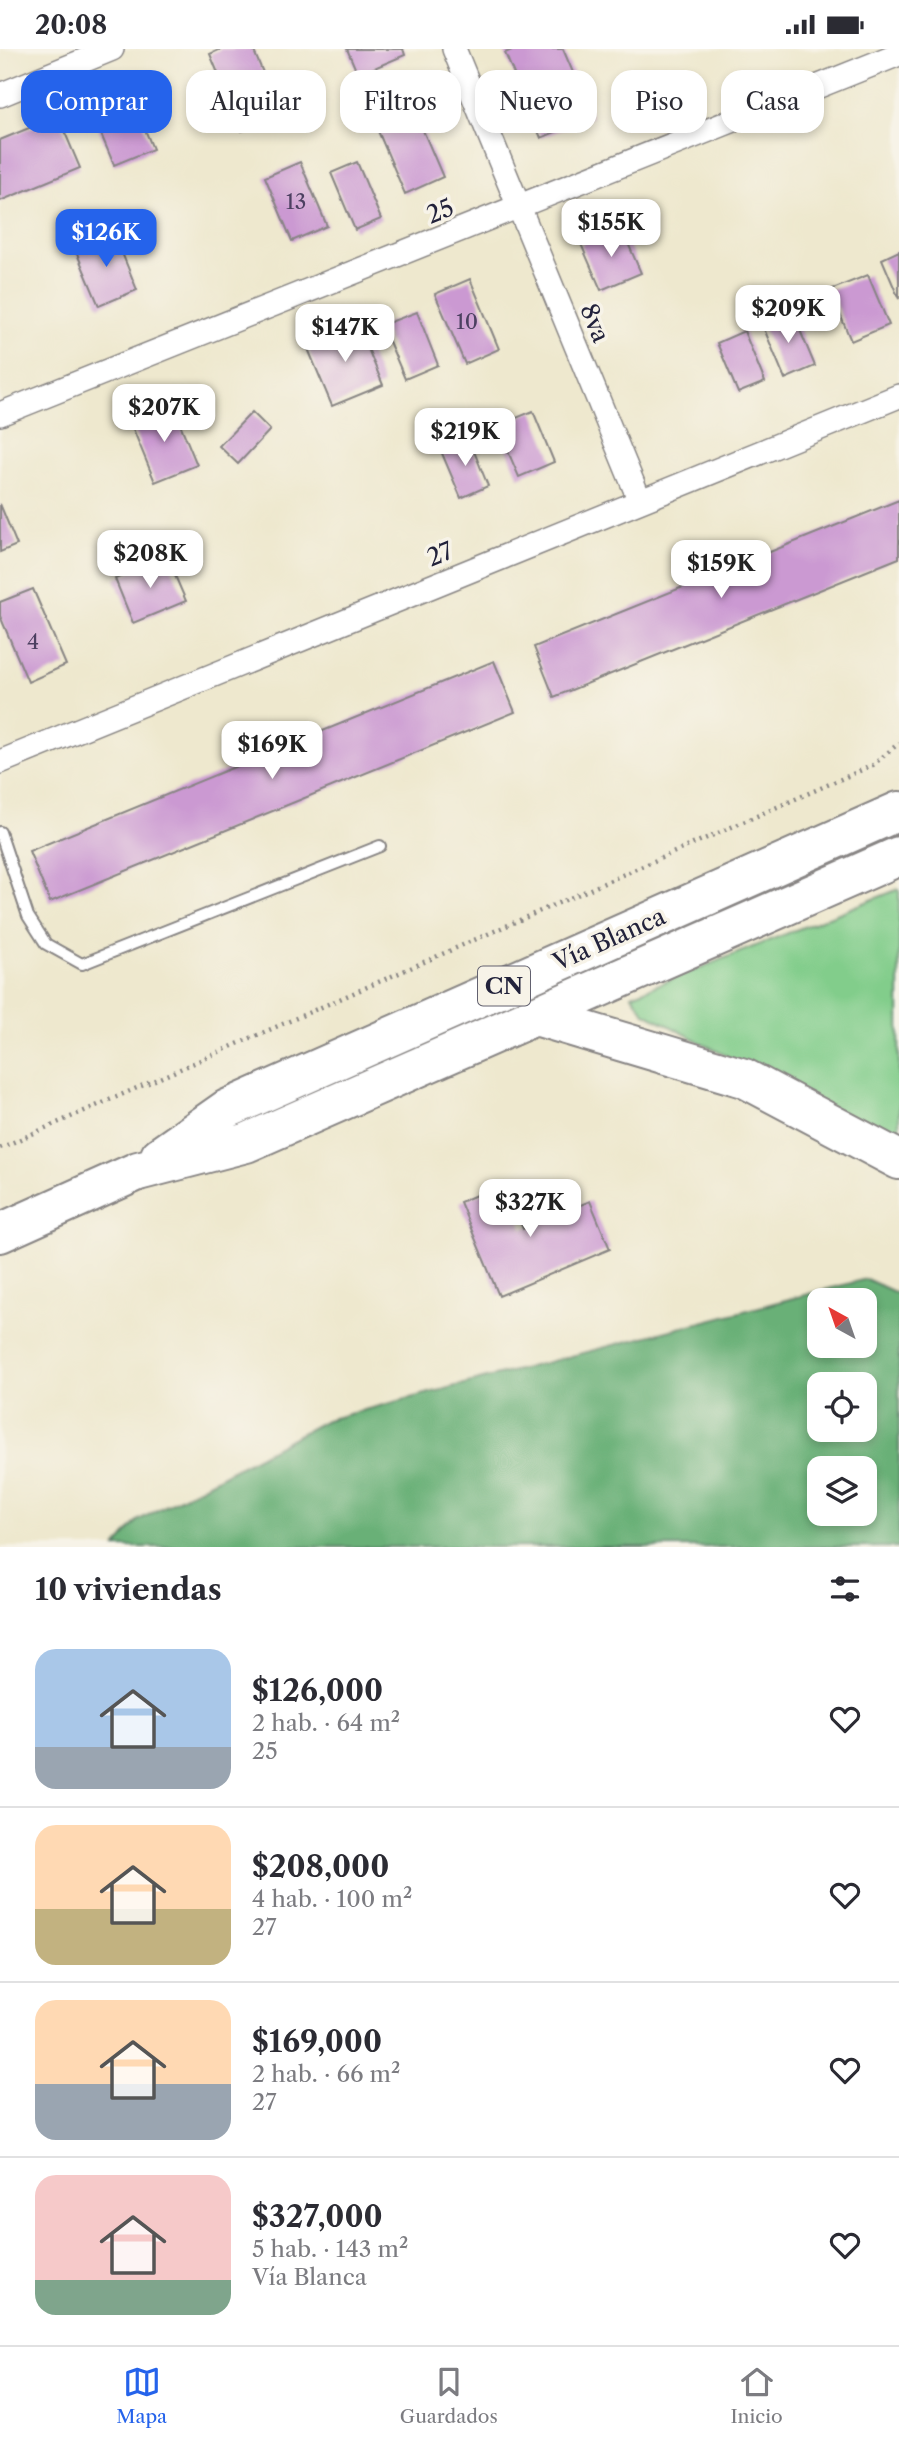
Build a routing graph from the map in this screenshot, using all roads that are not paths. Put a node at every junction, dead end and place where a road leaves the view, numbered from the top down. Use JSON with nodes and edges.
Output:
{"nodes":[{"id":1,"x":111,"y":49,"type":"edge"},
{"id":2,"x":454,"y":49,"type":"edge"},
{"id":3,"x":899,"y":54,"type":"edge"},
{"id":4,"x":0,"y":95,"type":"edge"},
{"id":5,"x":519,"y":208,"type":"junction"},
{"id":6,"x":899,"y":396,"type":"edge"},
{"id":7,"x":0,"y":414,"type":"edge"},
{"id":8,"x":640,"y":501,"type":"junction"},
{"id":9,"x":0,"y":762,"type":"edge"},
{"id":10,"x":892,"y":808,"type":"edge"},
{"id":11,"x":0,"y":832,"type":"edge"},
{"id":12,"x":380,"y":846,"type":"dead end"},
{"id":13,"x":899,"y":856,"type":"edge"},
{"id":14,"x":479,"y":997,"type":"junction"},
{"id":15,"x":536,"y":1016,"type":"junction"},
{"id":16,"x":494,"y":1035,"type":"junction"},
{"id":17,"x":899,"y":1160,"type":"edge"},
{"id":18,"x":138,"y":1171,"type":"junction"},
{"id":19,"x":0,"y":1233,"type":"edge"}],
"edges":[{"from":1,"to":4,"type":"street"},
{"from":2,"to":5,"type":"street","name":"8va"},
{"from":3,"to":5,"type":"street","name":"25"},
{"from":5,"to":7,"type":"street","name":"25"},
{"from":5,"to":8,"type":"street","name":"8va"},
{"from":6,"to":8,"type":"street","name":"27"},
{"from":8,"to":9,"type":"street","name":"27"},
{"from":10,"to":14,"type":"highway","name":"Vía Blanca","number":"CN"},
{"from":11,"to":12,"type":"lane"},
{"from":13,"to":15,"type":"highway","name":"Vía Blanca","number":"CN"},
{"from":14,"to":16,"type":"highway"},
{"from":14,"to":18,"type":"highway","name":"Vía Blanca","number":"CN"},
{"from":15,"to":16,"type":"highway","name":"Vía Blanca","number":"CN"},
{"from":15,"to":17,"type":"highway"},
{"from":16,"to":18,"type":"highway","name":"Vía Blanca","number":"CN"},
{"from":18,"to":19,"type":"highway","name":"Vía Blanca","number":"CN"}]}
